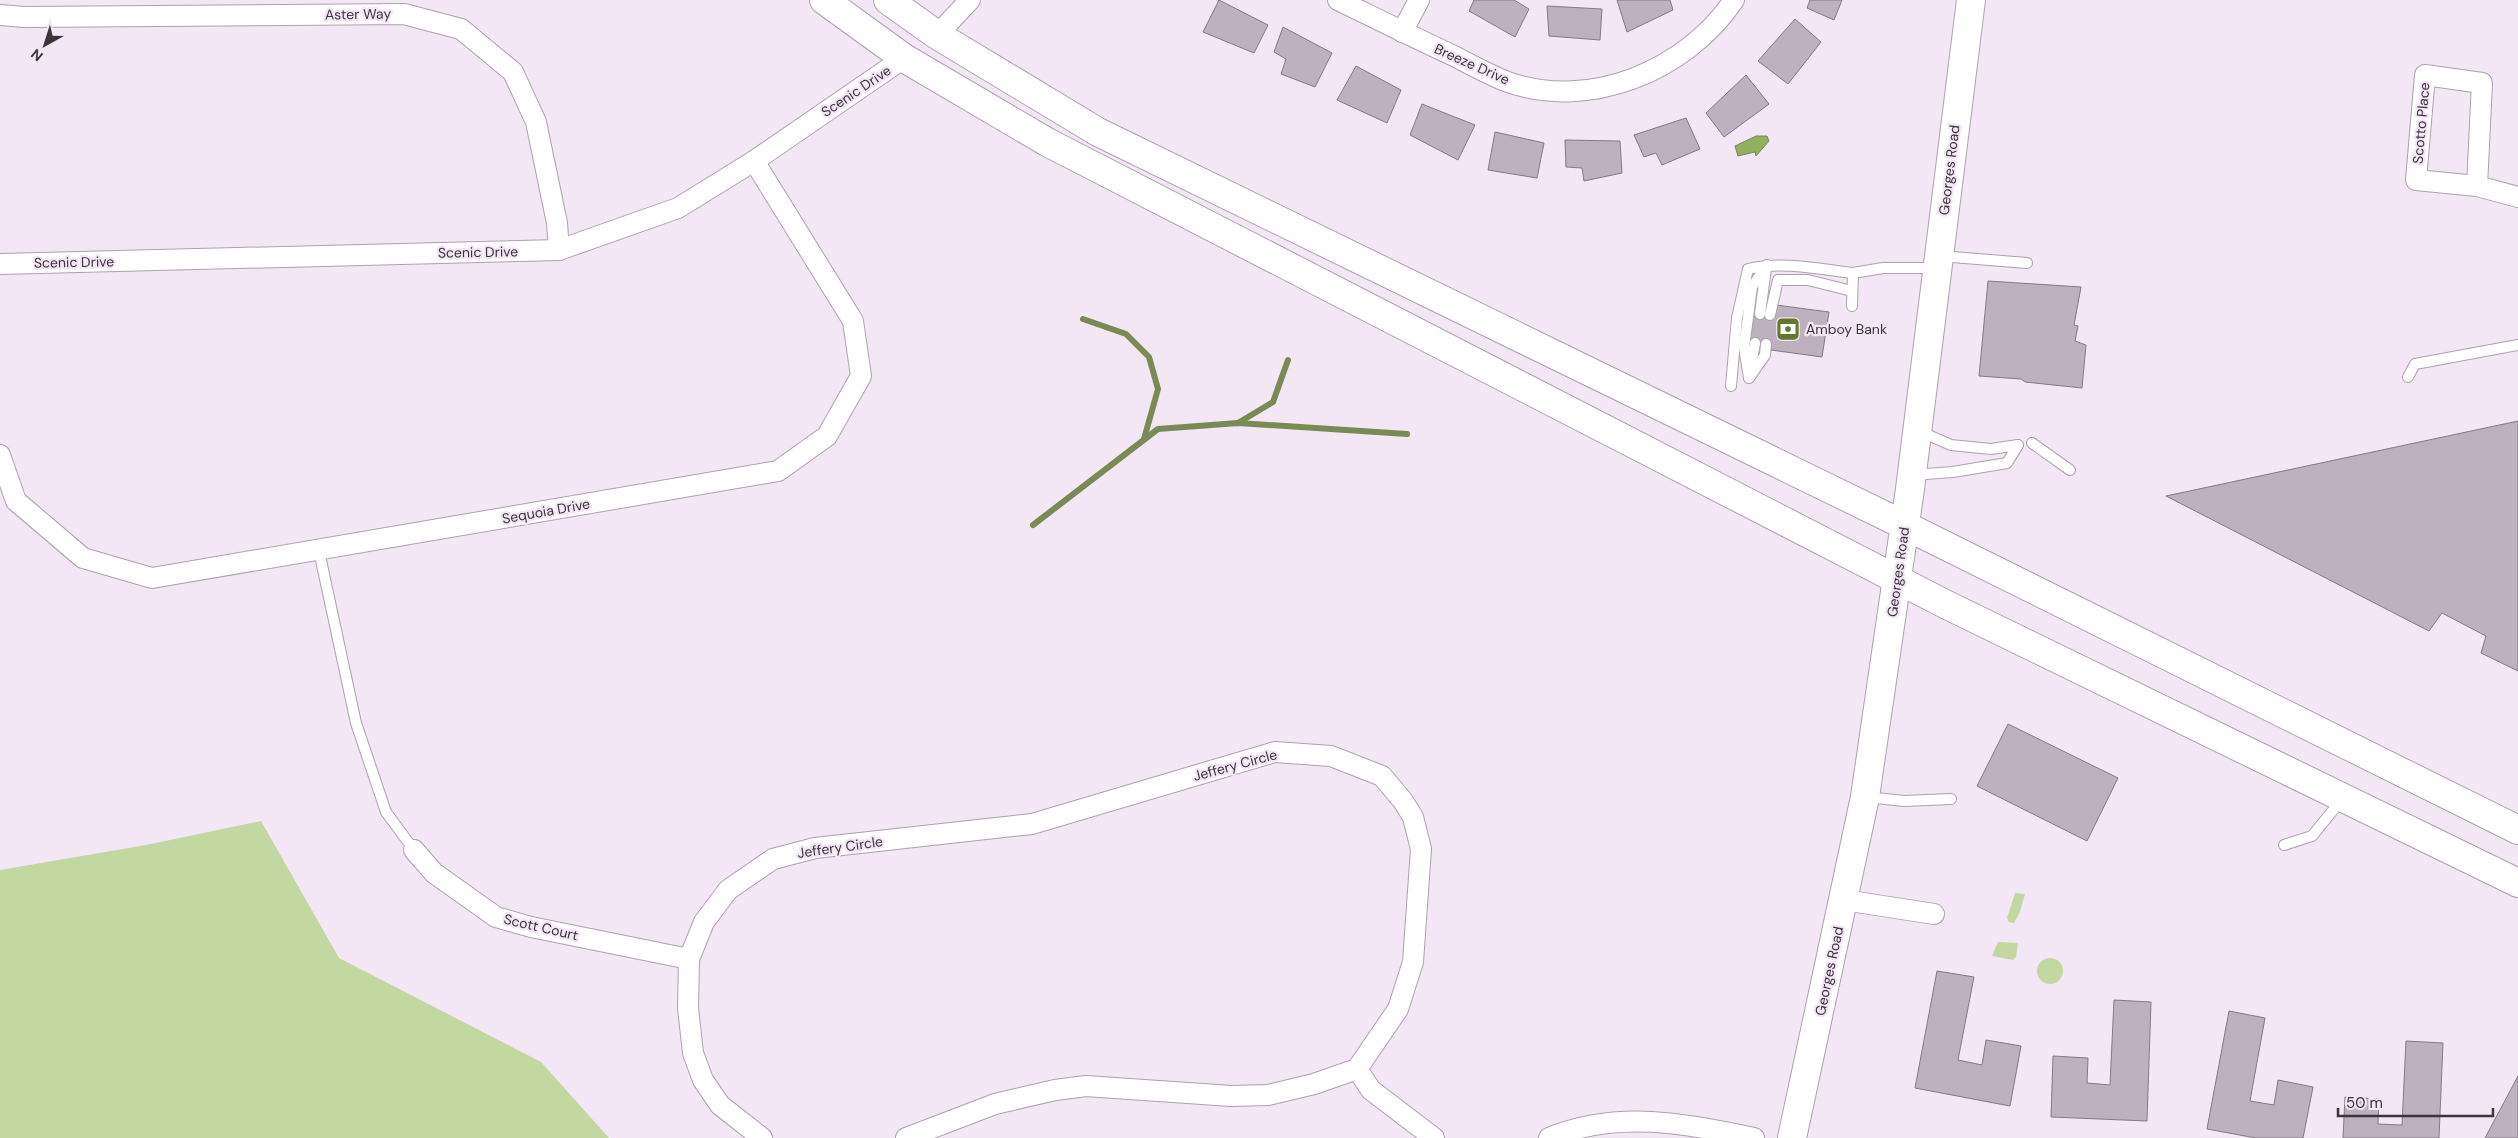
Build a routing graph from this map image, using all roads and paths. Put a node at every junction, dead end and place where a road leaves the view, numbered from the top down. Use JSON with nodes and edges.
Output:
{"nodes":[{"id":1,"x":824,"y":0,"type":"edge"},
{"id":2,"x":888,"y":0,"type":"edge"},
{"id":3,"x":970,"y":0,"type":"edge"},
{"id":4,"x":1338,"y":0,"type":"edge"},
{"id":5,"x":1419,"y":0,"type":"edge"},
{"id":6,"x":1734,"y":0,"type":"edge"},
{"id":7,"x":1971,"y":0,"type":"edge"},
{"id":8,"x":0,"y":15,"type":"edge"},
{"id":9,"x":1402,"y":32,"type":"junction"},
{"id":10,"x":937,"y":35,"type":"junction"},
{"id":11,"x":904,"y":58,"type":"junction"},
{"id":12,"x":754,"y":161,"type":"junction"},
{"id":13,"x":2477,"y":186,"type":"junction"},
{"id":14,"x":2518,"y":198,"type":"edge"},
{"id":15,"x":559,"y":250,"type":"junction"},
{"id":16,"x":1938,"y":262,"type":"junction"},
{"id":17,"x":2027,"y":263,"type":"dead end"},
{"id":18,"x":0,"y":264,"type":"edge"},
{"id":19,"x":1766,"y":265,"type":"junction"},
{"id":20,"x":1853,"y":273,"type":"junction"},
{"id":21,"x":1852,"y":292,"type":"junction"},
{"id":22,"x":1852,"y":306,"type":"dead end"},
{"id":23,"x":1755,"y":343,"type":"dead end"},
{"id":24,"x":1766,"y":344,"type":"dead end"},
{"id":25,"x":2518,"y":345,"type":"edge"},
{"id":26,"x":2408,"y":377,"type":"dead end"},
{"id":27,"x":1749,"y":378,"type":"junction"},
{"id":28,"x":1731,"y":386,"type":"dead end"},
{"id":29,"x":1916,"y":429,"type":"junction"},
{"id":30,"x":2032,"y":443,"type":"dead end"},
{"id":31,"x":0,"y":454,"type":"edge"},
{"id":32,"x":2070,"y":470,"type":"dead end"},
{"id":33,"x":1911,"y":475,"type":"junction"},
{"id":34,"x":1904,"y":525,"type":"junction"},
{"id":35,"x":319,"y":551,"type":"junction"},
{"id":36,"x":1896,"y":579,"type":"junction"},
{"id":37,"x":1865,"y":797,"type":"junction"},
{"id":38,"x":2344,"y":797,"type":"junction"},
{"id":39,"x":1951,"y":799,"type":"dead end"},
{"id":40,"x":2518,"y":830,"type":"edge"},
{"id":41,"x":2284,"y":845,"type":"dead end"},
{"id":42,"x":414,"y":850,"type":"joint"},
{"id":43,"x":2514,"y":877,"type":"edge"},
{"id":44,"x":1844,"y":900,"type":"junction"},
{"id":45,"x":1934,"y":914,"type":"dead end"},
{"id":46,"x":689,"y":959,"type":"junction"},
{"id":47,"x":1357,"y":1069,"type":"junction"},
{"id":48,"x":762,"y":1138,"type":"edge"},
{"id":49,"x":906,"y":1138,"type":"edge"},
{"id":50,"x":1434,"y":1138,"type":"edge"},
{"id":51,"x":1549,"y":1138,"type":"edge"},
{"id":52,"x":1754,"y":1138,"type":"edge"},
{"id":53,"x":1792,"y":1138,"type":"edge"}],
"edges":[{"from":1,"to":11,"type":"main road"},
{"from":2,"to":10,"type":"main road"},
{"from":3,"to":10,"type":"street"},
{"from":4,"to":9,"type":"street","name":"Breeze Drive"},
{"from":5,"to":9,"type":"street"},
{"from":6,"to":9,"type":"street","name":"Breeze Drive"},
{"from":7,"to":16,"type":"main road","name":"Georges Road"},
{"from":8,"to":15,"type":"street","name":"Aster Way"},
{"from":10,"to":34,"type":"main road"},
{"from":11,"to":12,"type":"street","name":"Scenic Drive"},
{"from":11,"to":36,"type":"main road"},
{"from":12,"to":15,"type":"street","name":"Scenic Drive"},
{"from":12,"to":35,"type":"street","name":"Sequoia Drive"},
{"from":13,"to":13,"type":"street","name":"Scotto Place"},
{"from":13,"to":14,"type":"street","name":"Scotto Place"},
{"from":15,"to":18,"type":"street","name":"Scenic Drive"},
{"from":16,"to":17,"type":"lane"},
{"from":16,"to":20,"type":"lane"},
{"from":16,"to":29,"type":"main road","name":"Georges Road"},
{"from":19,"to":20,"type":"lane"},
{"from":19,"to":21,"type":"lane"},
{"from":19,"to":27,"type":"lane"},
{"from":19,"to":28,"type":"lane"},
{"from":20,"to":21,"type":"lane"},
{"from":21,"to":22,"type":"lane"},
{"from":23,"to":27,"type":"lane"},
{"from":24,"to":27,"type":"lane"},
{"from":25,"to":26,"type":"lane"},
{"from":29,"to":33,"type":"main road","name":"Georges Road"},
{"from":29,"to":33,"type":"lane"},
{"from":30,"to":32,"type":"lane"},
{"from":31,"to":35,"type":"street","name":"Sequoia Drive"},
{"from":33,"to":34,"type":"main road","name":"Georges Road"},
{"from":34,"to":36,"type":"main road","name":"Georges Road"},
{"from":34,"to":40,"type":"main road"},
{"from":35,"to":42,"type":"lane"},
{"from":36,"to":37,"type":"main road","name":"Georges Road"},
{"from":36,"to":38,"type":"main road"},
{"from":37,"to":39,"type":"lane"},
{"from":37,"to":44,"type":"main road","name":"Georges Road"},
{"from":38,"to":41,"type":"lane"},
{"from":38,"to":43,"type":"main road"},
{"from":42,"to":46,"type":"street","name":"Scott Court"},
{"from":44,"to":45,"type":"street"},
{"from":44,"to":53,"type":"main road","name":"Georges Road"},
{"from":46,"to":47,"type":"street","name":"Jeffery Circle"},
{"from":46,"to":48,"type":"street","name":"Jeffery Circle"},
{"from":47,"to":49,"type":"street"},
{"from":47,"to":50,"type":"street"},
{"from":51,"to":52,"type":"street"}]}
